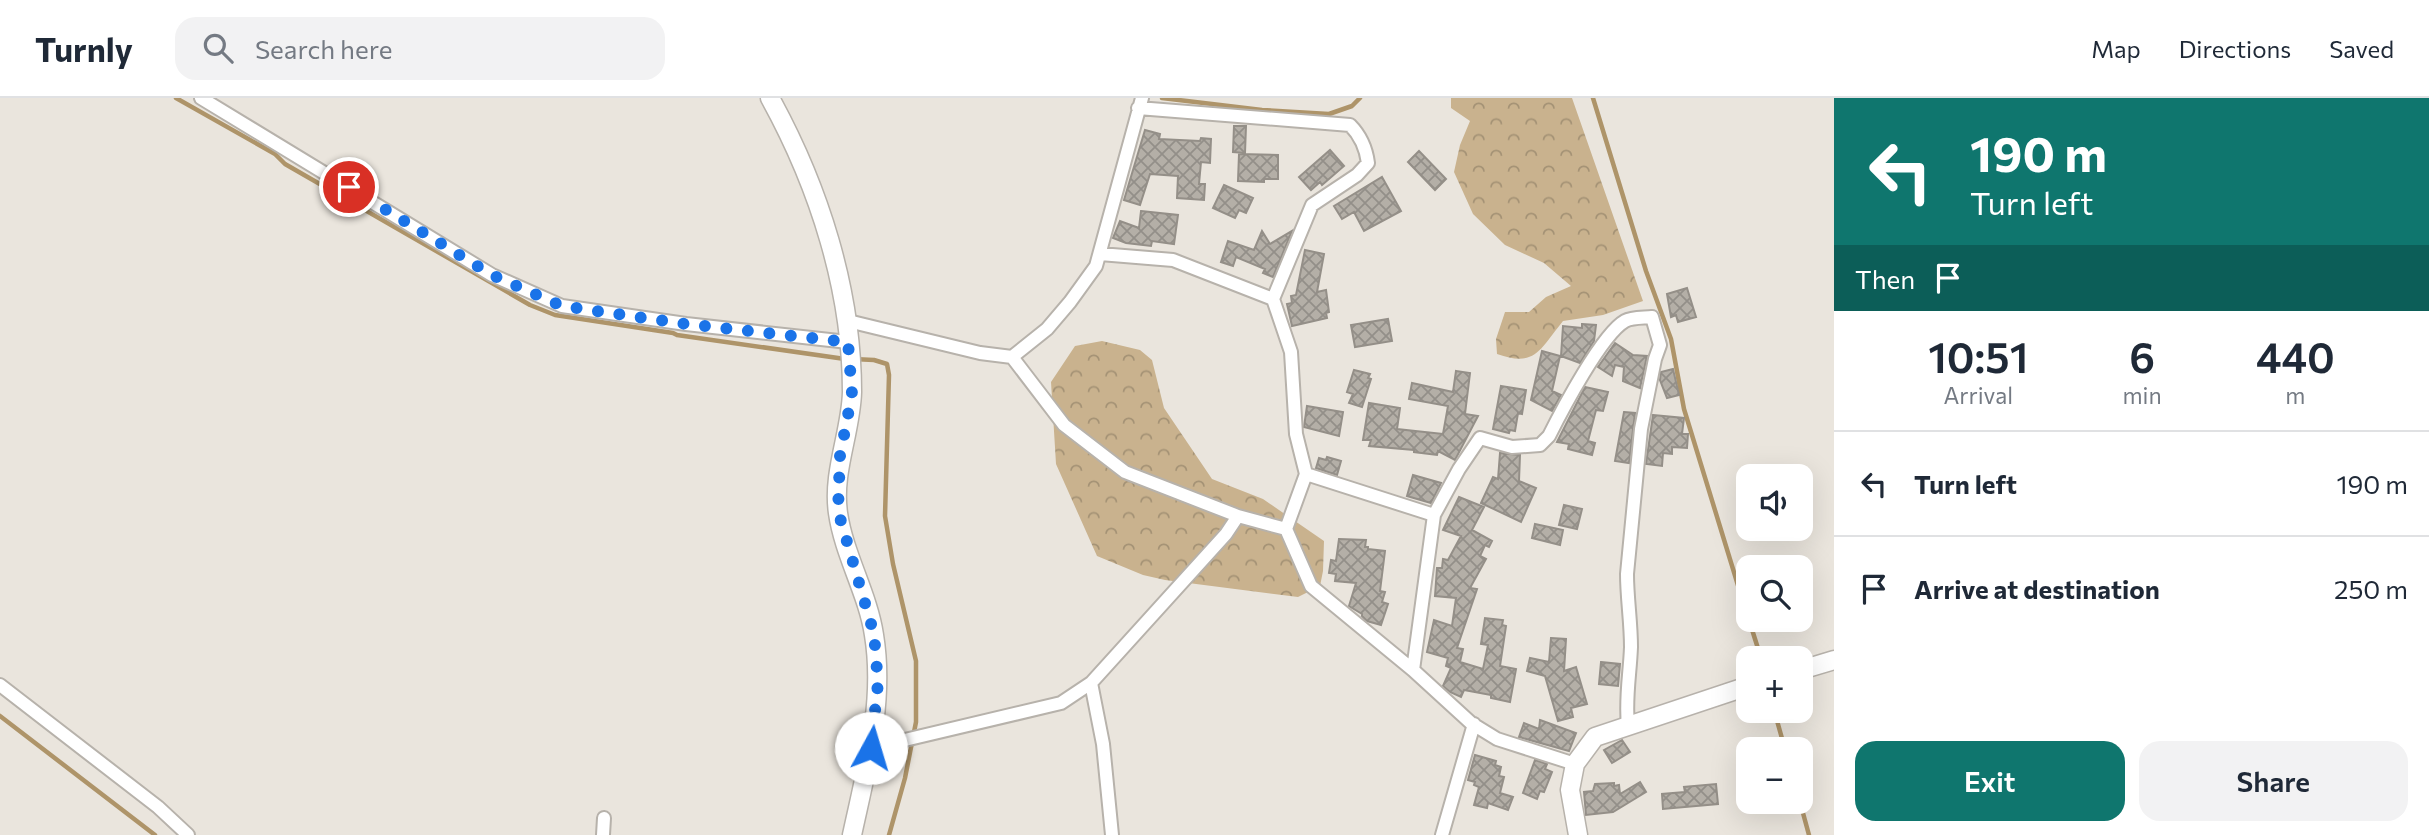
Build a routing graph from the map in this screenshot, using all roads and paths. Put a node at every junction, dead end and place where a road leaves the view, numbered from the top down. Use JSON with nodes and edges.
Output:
{"nodes":[{"id":1,"x":201,"y":98,"type":"edge"},
{"id":2,"x":770,"y":98,"type":"edge"},
{"id":3,"x":1140,"y":103,"type":"edge"},
{"id":4,"x":1100,"y":254,"type":"junction"},
{"id":5,"x":1273,"y":299,"type":"junction"},
{"id":6,"x":848,"y":321,"type":"junction"},
{"id":7,"x":848,"y":342,"type":"junction"},
{"id":8,"x":1012,"y":357,"type":"junction"},
{"id":9,"x":1306,"y":474,"type":"junction"},
{"id":10,"x":1434,"y":515,"type":"junction"},
{"id":11,"x":1238,"y":516,"type":"junction"},
{"id":12,"x":1286,"y":529,"type":"junction"},
{"id":13,"x":1834,"y":660,"type":"edge"},
{"id":14,"x":1813,"y":666,"type":"edge"},
{"id":15,"x":1413,"y":670,"type":"junction"},
{"id":16,"x":1091,"y":682,"type":"junction"},
{"id":17,"x":0,"y":685,"type":"edge"},
{"id":18,"x":1736,"y":690,"type":"edge"},
{"id":19,"x":1474,"y":724,"type":"junction"},
{"id":20,"x":1628,"y":725,"type":"junction"},
{"id":21,"x":871,"y":748,"type":"junction"},
{"id":22,"x":1575,"y":764,"type":"junction"},
{"id":23,"x":604,"y":818,"type":"dead end"},
{"id":24,"x":188,"y":835,"type":"edge"},
{"id":25,"x":603,"y":835,"type":"edge"},
{"id":26,"x":852,"y":835,"type":"edge"},
{"id":27,"x":1112,"y":835,"type":"edge"},
{"id":28,"x":1442,"y":835,"type":"edge"},
{"id":29,"x":1578,"y":835,"type":"edge"}],
"edges":[{"from":1,"to":7,"type":"street"},
{"from":2,"to":6,"type":"street"},
{"from":3,"to":4,"type":"street"},
{"from":3,"to":5,"type":"street"},
{"from":4,"to":5,"type":"street"},
{"from":4,"to":8,"type":"street"},
{"from":5,"to":9,"type":"street"},
{"from":6,"to":7,"type":"street"},
{"from":6,"to":8,"type":"street"},
{"from":7,"to":21,"type":"street"},
{"from":8,"to":11,"type":"street"},
{"from":9,"to":10,"type":"street"},
{"from":9,"to":12,"type":"street"},
{"from":10,"to":15,"type":"street"},
{"from":10,"to":20,"type":"street"},
{"from":11,"to":12,"type":"street"},
{"from":11,"to":16,"type":"street"},
{"from":12,"to":15,"type":"street"},
{"from":13,"to":14,"type":"street"},
{"from":15,"to":19,"type":"street"},
{"from":16,"to":21,"type":"street"},
{"from":16,"to":27,"type":"street"},
{"from":17,"to":24,"type":"street"},
{"from":18,"to":20,"type":"street"},
{"from":19,"to":22,"type":"street"},
{"from":19,"to":28,"type":"street"},
{"from":20,"to":22,"type":"street"},
{"from":21,"to":26,"type":"street"},
{"from":22,"to":29,"type":"street"},
{"from":23,"to":25,"type":"street"}]}
